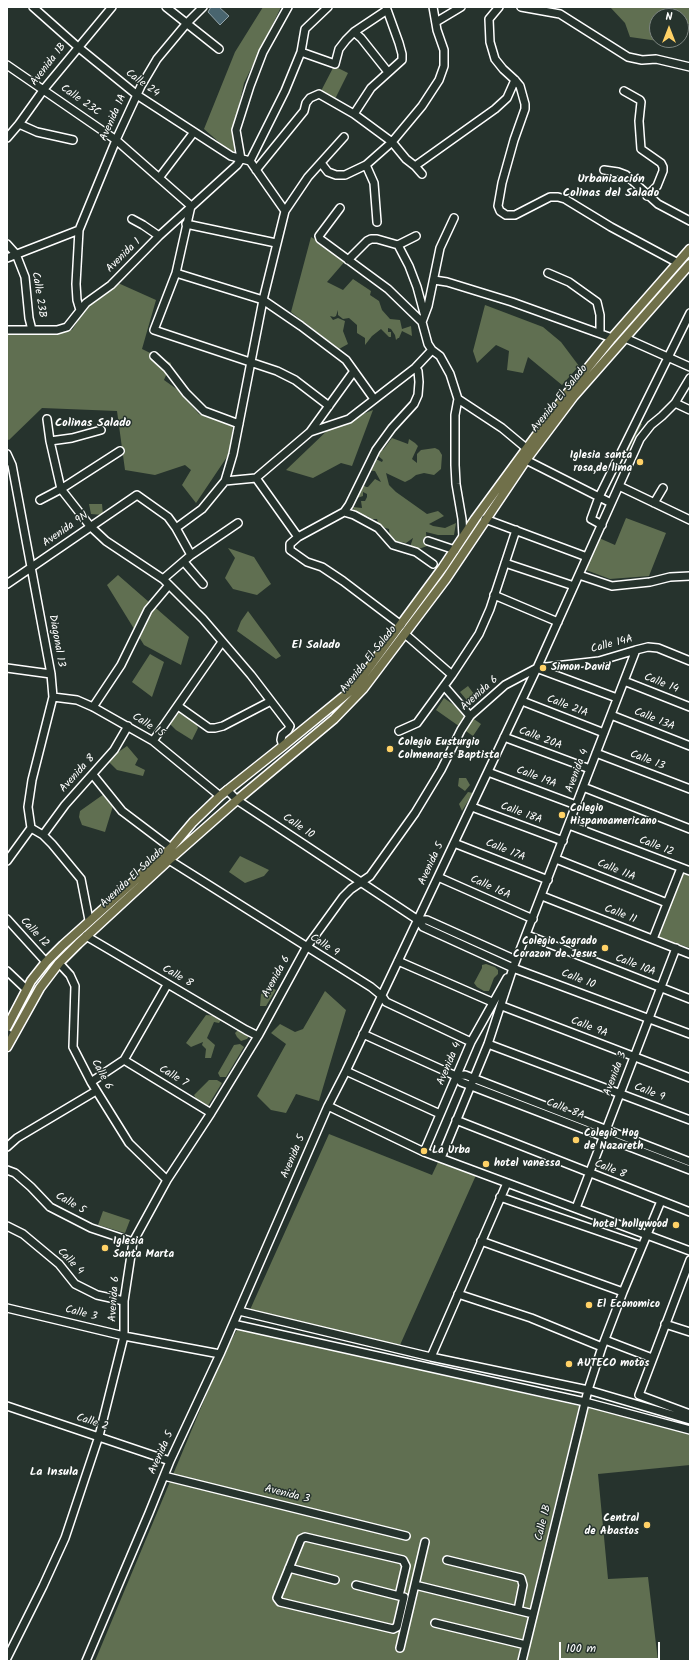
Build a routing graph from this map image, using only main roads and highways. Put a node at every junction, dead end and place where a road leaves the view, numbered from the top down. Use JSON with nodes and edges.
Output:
{"nodes":[{"id":1,"x":690,"y":249,"type":"edge"},
{"id":2,"x":690,"y":264,"type":"edge"},
{"id":3,"x":7,"y":1027,"type":"edge"},
{"id":4,"x":10,"y":1035,"type":"edge"},
{"id":5,"x":7,"y":1047,"type":"edge"}],
"edges":[{"from":1,"to":3,"type":"main road","name":"Avenida El Salado"},
{"from":2,"to":4,"type":"main road","name":"Avenida El Salado"},
{"from":4,"to":5,"type":"main road","name":"Avenida El Salado"}]}
